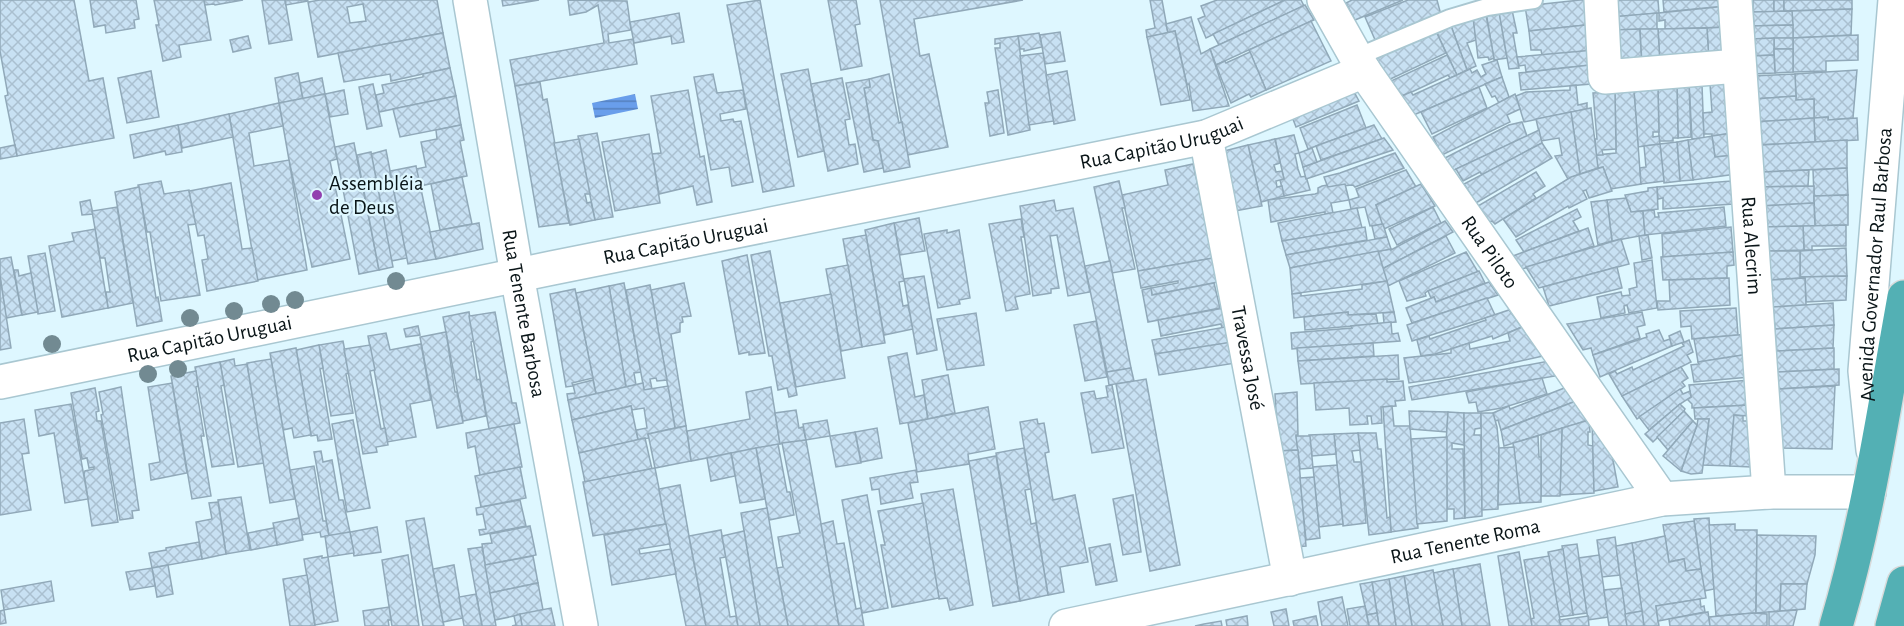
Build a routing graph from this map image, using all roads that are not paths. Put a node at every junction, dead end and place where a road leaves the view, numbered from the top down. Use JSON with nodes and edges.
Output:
{"nodes":[{"id":1,"x":470,"y":0,"type":"edge"},
{"id":2,"x":1324,"y":0,"type":"edge"},
{"id":3,"x":1534,"y":0,"type":"edge"},
{"id":4,"x":1601,"y":0,"type":"edge"},
{"id":5,"x":1735,"y":0,"type":"edge"},
{"id":6,"x":1895,"y":0,"type":"edge"},
{"id":7,"x":1360,"y":64,"type":"junction"},
{"id":8,"x":1738,"y":66,"type":"junction"},
{"id":9,"x":1206,"y":137,"type":"junction"},
{"id":10,"x":517,"y":275,"type":"junction"},
{"id":11,"x":1904,"y":297,"type":"edge"},
{"id":12,"x":0,"y":382,"type":"edge"},
{"id":13,"x":1874,"y":458,"type":"junction"},
{"id":14,"x":1769,"y":492,"type":"junction"},
{"id":15,"x":1869,"y":492,"type":"junction"},
{"id":16,"x":1662,"y":499,"type":"junction"},
{"id":17,"x":1290,"y":579,"type":"junction"},
{"id":18,"x":1904,"y":583,"type":"edge"},
{"id":19,"x":581,"y":626,"type":"edge"},
{"id":20,"x":1066,"y":626,"type":"edge"},
{"id":21,"x":1836,"y":626,"type":"edge"},
{"id":22,"x":1892,"y":626,"type":"edge"}],
"edges":[{"from":1,"to":10,"type":"street","name":"Rua Tenente Barbosa"},
{"from":2,"to":7,"type":"street","name":"Rua Piloto"},
{"from":3,"to":7,"type":"lane","name":"Rua Capitão Uruguai"},
{"from":4,"to":8,"type":"street"},
{"from":5,"to":8,"type":"street","name":"Rua Alecrim"},
{"from":6,"to":13,"type":"street","name":"Avenida Governador Raul Barbosa"},
{"from":7,"to":9,"type":"street","name":"Rua Capitão Uruguai"},
{"from":7,"to":16,"type":"street","name":"Rua Piloto"},
{"from":8,"to":14,"type":"street","name":"Rua Alecrim"},
{"from":9,"to":10,"type":"street","name":"Rua Capitão Uruguai"},
{"from":9,"to":17,"type":"street","name":"Travessa José"},
{"from":10,"to":12,"type":"street","name":"Rua Capitão Uruguai"},
{"from":10,"to":19,"type":"street","name":"Rua Tenente Barbosa"},
{"from":11,"to":13,"type":"highway","name":"Avenida Governador Raul Barbosa"},
{"from":13,"to":15,"type":"highway","name":"Avenida Governador Raul Barbosa"},
{"from":14,"to":15,"type":"street","name":"Rua Tenente Roma"},
{"from":14,"to":16,"type":"street","name":"Rua Tenente Roma"},
{"from":15,"to":21,"type":"highway","name":"Avenida Governador Raul Barbosa"},
{"from":16,"to":17,"type":"street","name":"Rua Tenente Roma"},
{"from":17,"to":20,"type":"street","name":"Rua Tenente Roma"},
{"from":18,"to":22,"type":"highway"}]}
